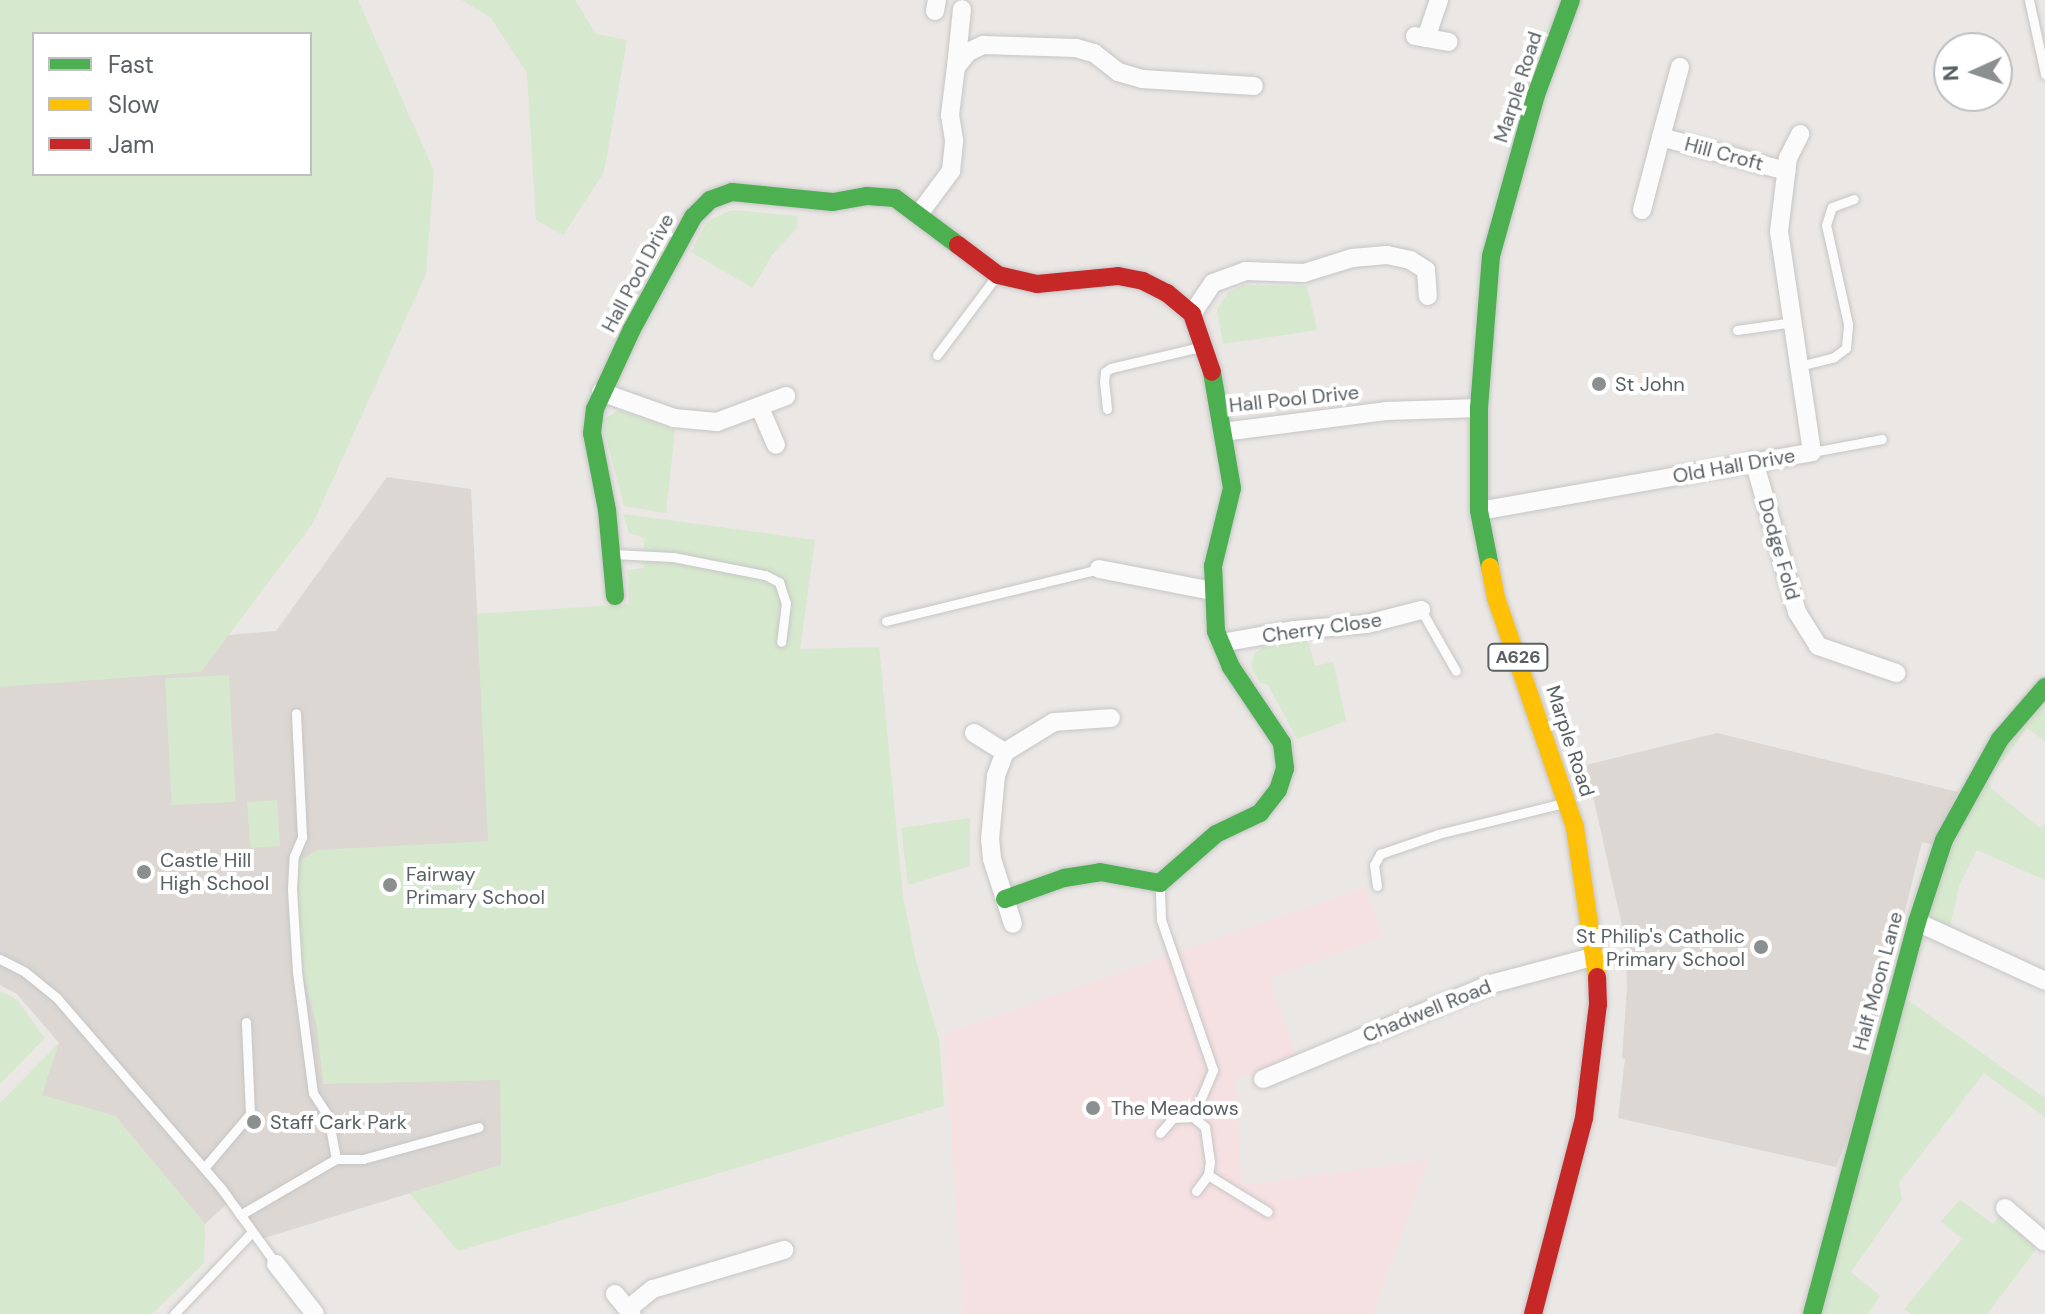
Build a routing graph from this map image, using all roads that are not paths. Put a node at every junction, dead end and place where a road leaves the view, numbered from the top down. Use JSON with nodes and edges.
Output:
{"nodes":[{"id":1,"x":1439,"y":0,"type":"edge"},
{"id":2,"x":1571,"y":0,"type":"edge"},
{"id":3,"x":2029,"y":0,"type":"edge"},
{"id":4,"x":962,"y":9,"type":"dead end"},
{"id":5,"x":1448,"y":42,"type":"dead end"},
{"id":6,"x":956,"y":67,"type":"junction"},
{"id":7,"x":1680,"y":67,"type":"dead end"},
{"id":8,"x":2045,"y":74,"type":"edge"},
{"id":9,"x":1254,"y":86,"type":"dead end"},
{"id":10,"x":1800,"y":134,"type":"dead end"},
{"id":11,"x":1661,"y":137,"type":"junction"},
{"id":12,"x":1786,"y":171,"type":"junction"},
{"id":13,"x":1854,"y":199,"type":"dead end"},
{"id":14,"x":1642,"y":210,"type":"dead end"},
{"id":15,"x":919,"y":214,"type":"junction"},
{"id":16,"x":998,"y":275,"type":"junction"},
{"id":17,"x":1428,"y":296,"type":"dead end"},
{"id":18,"x":1192,"y":314,"type":"junction"},
{"id":19,"x":1793,"y":322,"type":"junction"},
{"id":20,"x":1737,"y":330,"type":"dead end"},
{"id":21,"x":1203,"y":347,"type":"junction"},
{"id":22,"x":937,"y":355,"type":"dead end"},
{"id":23,"x":1799,"y":366,"type":"junction"},
{"id":24,"x":601,"y":392,"type":"junction"},
{"id":25,"x":786,"y":396,"type":"dead end"},
{"id":26,"x":760,"y":408,"type":"junction"},
{"id":27,"x":1479,"y":408,"type":"junction"},
{"id":28,"x":1107,"y":409,"type":"dead end"},
{"id":29,"x":1223,"y":432,"type":"junction"},
{"id":30,"x":1882,"y":439,"type":"dead end"},
{"id":31,"x":776,"y":445,"type":"dead end"},
{"id":32,"x":1812,"y":452,"type":"junction"},
{"id":33,"x":1754,"y":461,"type":"junction"},
{"id":34,"x":1479,"y":511,"type":"junction"},
{"id":35,"x":613,"y":554,"type":"junction"},
{"id":36,"x":1099,"y":569,"type":"joint"},
{"id":37,"x":1212,"y":591,"type":"junction"},
{"id":38,"x":615,"y":596,"type":"dead end"},
{"id":39,"x":1421,"y":610,"type":"joint"},
{"id":40,"x":886,"y":621,"type":"dead end"},
{"id":41,"x":781,"y":642,"type":"dead end"},
{"id":42,"x":1221,"y":643,"type":"junction"},
{"id":43,"x":1456,"y":671,"type":"dead end"},
{"id":44,"x":1896,"y":673,"type":"dead end"},
{"id":45,"x":2045,"y":687,"type":"edge"},
{"id":46,"x":296,"y":713,"type":"dead end"},
{"id":47,"x":1111,"y":718,"type":"dead end"},
{"id":48,"x":974,"y":733,"type":"dead end"},
{"id":49,"x":1005,"y":752,"type":"junction"},
{"id":50,"x":1566,"y":802,"type":"junction"},
{"id":51,"x":1160,"y":883,"type":"junction"},
{"id":52,"x":1377,"y":886,"type":"dead end"},
{"id":53,"x":1005,"y":899,"type":"junction"},
{"id":54,"x":1917,"y":922,"type":"junction"},
{"id":55,"x":1013,"y":924,"type":"dead end"},
{"id":56,"x":1596,"y":956,"type":"junction"},
{"id":57,"x":0,"y":959,"type":"edge"},
{"id":58,"x":2045,"y":981,"type":"edge"},
{"id":59,"x":246,"y":1022,"type":"dead end"},
{"id":60,"x":1263,"y":1079,"type":"dead end"},
{"id":61,"x":1193,"y":1117,"type":"junction"},
{"id":62,"x":479,"y":1127,"type":"dead end"},
{"id":63,"x":1160,"y":1133,"type":"dead end"},
{"id":64,"x":336,"y":1159,"type":"junction"},
{"id":65,"x":204,"y":1168,"type":"junction"},
{"id":66,"x":1208,"y":1175,"type":"junction"},
{"id":67,"x":1196,"y":1191,"type":"dead end"},
{"id":68,"x":2005,"y":1208,"type":"dead end"},
{"id":69,"x":1268,"y":1212,"type":"dead end"},
{"id":70,"x":240,"y":1215,"type":"junction"},
{"id":71,"x":252,"y":1232,"type":"junction"},
{"id":72,"x":2045,"y":1242,"type":"edge"},
{"id":73,"x":784,"y":1250,"type":"dead end"},
{"id":74,"x":276,"y":1264,"type":"joint"},
{"id":75,"x":615,"y":1294,"type":"dead end"},
{"id":76,"x":630,"y":1312,"type":"edge"},
{"id":77,"x":174,"y":1314,"type":"edge"},
{"id":78,"x":315,"y":1314,"type":"edge"},
{"id":79,"x":1533,"y":1314,"type":"edge"},
{"id":80,"x":1812,"y":1314,"type":"edge"}],
"edges":[{"from":1,"to":5,"type":"street"},
{"from":2,"to":27,"type":"street","name":"Marple Road","number":"A626"},
{"from":3,"to":8,"type":"lane"},
{"from":4,"to":6,"type":"street"},
{"from":6,"to":9,"type":"street"},
{"from":6,"to":15,"type":"street"},
{"from":7,"to":11,"type":"street","name":"Hill Croft"},
{"from":10,"to":12,"type":"street","name":"Old Hall Drive"},
{"from":11,"to":12,"type":"street","name":"Hill Croft"},
{"from":11,"to":14,"type":"street","name":"Hill Croft"},
{"from":12,"to":19,"type":"street","name":"Old Hall Drive"},
{"from":13,"to":23,"type":"lane"},
{"from":15,"to":16,"type":"street","name":"Hall Pool Drive"},
{"from":15,"to":24,"type":"street","name":"Hall Pool Drive"},
{"from":16,"to":18,"type":"street","name":"Hall Pool Drive"},
{"from":16,"to":22,"type":"lane"},
{"from":17,"to":18,"type":"street"},
{"from":18,"to":21,"type":"street","name":"Hall Pool Drive"},
{"from":19,"to":20,"type":"lane"},
{"from":19,"to":23,"type":"street","name":"Old Hall Drive"},
{"from":21,"to":28,"type":"lane"},
{"from":21,"to":29,"type":"street","name":"Hall Pool Drive"},
{"from":23,"to":32,"type":"street","name":"Old Hall Drive"},
{"from":24,"to":26,"type":"street"},
{"from":24,"to":35,"type":"street","name":"Hall Pool Drive"},
{"from":25,"to":26,"type":"street"},
{"from":26,"to":31,"type":"street"},
{"from":27,"to":29,"type":"street","name":"Hall Pool Drive"},
{"from":27,"to":34,"type":"street","name":"Marple Road","number":"A626"},
{"from":29,"to":37,"type":"street"},
{"from":30,"to":32,"type":"lane"},
{"from":32,"to":33,"type":"street","name":"Old Hall Drive"},
{"from":33,"to":34,"type":"street","name":"Old Hall Drive"},
{"from":33,"to":44,"type":"street","name":"Dodge Fold"},
{"from":34,"to":50,"type":"street","name":"Marple Road","number":"A626"},
{"from":35,"to":38,"type":"street","name":"Hall Pool Drive"},
{"from":35,"to":41,"type":"lane"},
{"from":36,"to":37,"type":"street"},
{"from":36,"to":40,"type":"lane"},
{"from":37,"to":42,"type":"street"},
{"from":39,"to":42,"type":"street","name":"Cherry Close"},
{"from":39,"to":43,"type":"lane"},
{"from":42,"to":51,"type":"street"},
{"from":45,"to":54,"type":"street","name":"Half Moon Lane"},
{"from":46,"to":64,"type":"lane"},
{"from":47,"to":49,"type":"street"},
{"from":48,"to":49,"type":"street"},
{"from":49,"to":53,"type":"street"},
{"from":50,"to":52,"type":"lane"},
{"from":50,"to":56,"type":"street","name":"Marple Road","number":"A626"},
{"from":51,"to":53,"type":"street"},
{"from":51,"to":61,"type":"lane"},
{"from":53,"to":55,"type":"street"},
{"from":54,"to":58,"type":"street"},
{"from":54,"to":80,"type":"street","name":"Half Moon Lane"},
{"from":56,"to":60,"type":"street","name":"Chadwell Road"},
{"from":56,"to":79,"type":"street","name":"Marple Road","number":"A626"},
{"from":57,"to":65,"type":"lane"},
{"from":59,"to":65,"type":"lane"},
{"from":61,"to":63,"type":"lane"},
{"from":61,"to":66,"type":"lane"},
{"from":62,"to":64,"type":"lane"},
{"from":64,"to":70,"type":"lane"},
{"from":65,"to":70,"type":"lane"},
{"from":66,"to":67,"type":"lane"},
{"from":66,"to":69,"type":"lane"},
{"from":68,"to":72,"type":"street"},
{"from":70,"to":71,"type":"lane"},
{"from":71,"to":74,"type":"lane"},
{"from":71,"to":77,"type":"lane"},
{"from":73,"to":76,"type":"street"},
{"from":74,"to":78,"type":"street"},
{"from":75,"to":76,"type":"street"}]}
